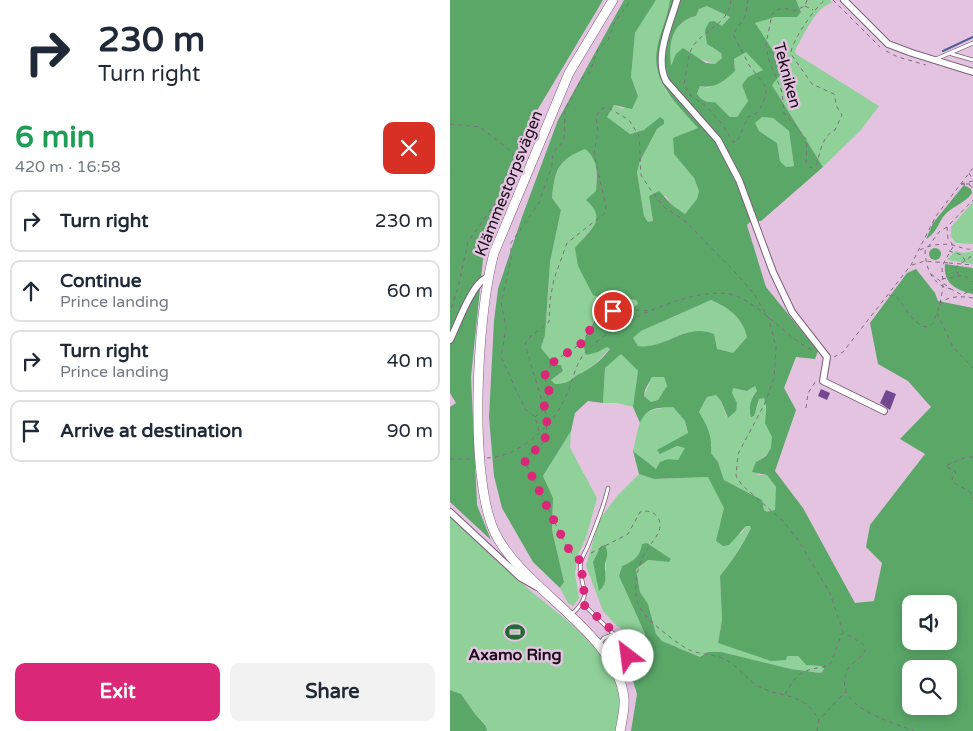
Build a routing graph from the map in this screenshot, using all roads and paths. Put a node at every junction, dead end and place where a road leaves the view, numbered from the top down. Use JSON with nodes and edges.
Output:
{"nodes":[{"id":1,"x":613,"y":0,"type":"edge"},
{"id":2,"x":631,"y":0,"type":"edge"},
{"id":3,"x":677,"y":0,"type":"edge"},
{"id":4,"x":731,"y":0,"type":"edge"},
{"id":5,"x":748,"y":0,"type":"edge"},
{"id":6,"x":807,"y":0,"type":"edge"},
{"id":7,"x":825,"y":0,"type":"edge"},
{"id":8,"x":844,"y":0,"type":"edge"},
{"id":9,"x":805,"y":6,"type":"junction"},
{"id":10,"x":813,"y":11,"type":"junction"},
{"id":11,"x":973,"y":43,"type":"edge"},
{"id":12,"x":951,"y":54,"type":"junction"},
{"id":13,"x":935,"y":60,"type":"junction"},
{"id":14,"x":973,"y":60,"type":"edge"},
{"id":15,"x":973,"y":72,"type":"edge"},
{"id":16,"x":450,"y":124,"type":"edge"},
{"id":17,"x":973,"y":168,"type":"edge"},
{"id":18,"x":969,"y":172,"type":"junction"},
{"id":19,"x":973,"y":182,"type":"edge"},
{"id":20,"x":960,"y":184,"type":"junction"},
{"id":21,"x":973,"y":189,"type":"edge"},
{"id":22,"x":973,"y":200,"type":"edge"},
{"id":23,"x":947,"y":227,"type":"junction"},
{"id":24,"x":954,"y":245,"type":"junction"},
{"id":25,"x":927,"y":247,"type":"junction"},
{"id":26,"x":973,"y":249,"type":"edge"},
{"id":27,"x":919,"y":250,"type":"junction"},
{"id":28,"x":948,"y":252,"type":"junction"},
{"id":29,"x":973,"y":255,"type":"edge"},
{"id":30,"x":925,"y":261,"type":"junction"},
{"id":31,"x":962,"y":264,"type":"junction"},
{"id":32,"x":911,"y":265,"type":"junction"},
{"id":33,"x":973,"y":265,"type":"edge"},
{"id":34,"x":929,"y":271,"type":"junction"},
{"id":35,"x":960,"y":276,"type":"junction"},
{"id":36,"x":487,"y":278,"type":"junction"},
{"id":37,"x":942,"y":280,"type":"junction"},
{"id":38,"x":973,"y":282,"type":"edge"},
{"id":39,"x":942,"y":288,"type":"junction"},
{"id":40,"x":951,"y":289,"type":"junction"},
{"id":41,"x":973,"y":289,"type":"edge"},
{"id":42,"x":962,"y":295,"type":"junction"},
{"id":43,"x":888,"y":296,"type":"junction"},
{"id":44,"x":973,"y":298,"type":"edge"},
{"id":45,"x":650,"y":311,"type":"junction"},
{"id":46,"x":450,"y":312,"type":"edge"},
{"id":47,"x":937,"y":312,"type":"junction"},
{"id":48,"x":769,"y":319,"type":"junction"},
{"id":49,"x":450,"y":340,"type":"edge"},
{"id":50,"x":827,"y":357,"type":"junction"},
{"id":51,"x":973,"y":368,"type":"edge"},
{"id":52,"x":822,"y":376,"type":"junction"},
{"id":53,"x":544,"y":407,"type":"junction"},
{"id":54,"x":806,"y":408,"type":"dead end"},
{"id":55,"x":884,"y":411,"type":"dead end"},
{"id":56,"x":534,"y":417,"type":"junction"},
{"id":57,"x":547,"y":424,"type":"junction"},
{"id":58,"x":539,"y":432,"type":"junction"},
{"id":59,"x":973,"y":457,"type":"edge"},
{"id":60,"x":472,"y":458,"type":"dead end"},
{"id":61,"x":486,"y":458,"type":"dead end"},
{"id":62,"x":450,"y":459,"type":"edge"},
{"id":63,"x":608,"y":488,"type":"dead end"},
{"id":64,"x":973,"y":499,"type":"edge"},
{"id":65,"x":450,"y":512,"type":"edge"},
{"id":66,"x":581,"y":560,"type":"junction"},
{"id":67,"x":542,"y":590,"type":"junction"},
{"id":68,"x":583,"y":604,"type":"junction"},
{"id":69,"x":570,"y":616,"type":"junction"},
{"id":70,"x":843,"y":632,"type":"junction"},
{"id":71,"x":614,"y":634,"type":"junction"},
{"id":72,"x":598,"y":645,"type":"junction"},
{"id":73,"x":617,"y":674,"type":"junction"},
{"id":74,"x":846,"y":691,"type":"junction"},
{"id":75,"x":784,"y":694,"type":"junction"},
{"id":76,"x":819,"y":720,"type":"junction"},
{"id":77,"x":620,"y":731,"type":"edge"},
{"id":78,"x":817,"y":731,"type":"edge"},
{"id":79,"x":914,"y":731,"type":"edge"}],
"edges":[{"from":1,"to":36,"type":"street","name":"Klämmestorpsvägen"},
{"from":2,"to":56,"type":"path"},
{"from":3,"to":50,"type":"street"},
{"from":4,"to":5,"type":"path","name":"Tekniken"},
{"from":6,"to":9,"type":"path"},
{"from":7,"to":10,"type":"path","name":"Tekniken"},
{"from":8,"to":13,"type":"street"},
{"from":9,"to":10,"type":"path"},
{"from":9,"to":10,"type":"path","name":"Tekniken"},
{"from":11,"to":12,"type":"lane"},
{"from":12,"to":13,"type":"lane"},
{"from":12,"to":14,"type":"lane"},
{"from":13,"to":15,"type":"street"},
{"from":16,"to":46,"type":"path"},
{"from":17,"to":18,"type":"path"},
{"from":18,"to":19,"type":"path"},
{"from":18,"to":20,"type":"path"},
{"from":19,"to":20,"type":"path"},
{"from":20,"to":21,"type":"path"},
{"from":20,"to":27,"type":"path"},
{"from":22,"to":23,"type":"path"},
{"from":23,"to":24,"type":"path"},
{"from":23,"to":25,"type":"path"},
{"from":24,"to":25,"type":"path"},
{"from":24,"to":26,"type":"path"},
{"from":24,"to":28,"type":"path"},
{"from":25,"to":27,"type":"path"},
{"from":25,"to":30,"type":"path"},
{"from":27,"to":32,"type":"path"},
{"from":28,"to":31,"type":"path"},
{"from":28,"to":37,"type":"path"},
{"from":29,"to":31,"type":"path"},
{"from":30,"to":31,"type":"path","bridge":true},
{"from":30,"to":32,"type":"path"},
{"from":30,"to":34,"type":"path"},
{"from":31,"to":33,"type":"path"},
{"from":31,"to":35,"type":"path"},
{"from":32,"to":43,"type":"path"},
{"from":34,"to":37,"type":"path"},
{"from":34,"to":39,"type":"path"},
{"from":35,"to":37,"type":"path"},
{"from":35,"to":38,"type":"path"},
{"from":36,"to":49,"type":"street"},
{"from":36,"to":67,"type":"street","name":"Klämmestorpsvägen"},
{"from":37,"to":39,"type":"path"},
{"from":37,"to":40,"type":"path"},
{"from":39,"to":40,"type":"path"},
{"from":39,"to":47,"type":"path"},
{"from":40,"to":42,"type":"path"},
{"from":41,"to":42,"type":"path"},
{"from":42,"to":44,"type":"path"},
{"from":42,"to":47,"type":"path"},
{"from":43,"to":47,"type":"path"},
{"from":43,"to":50,"type":"path"},
{"from":45,"to":48,"type":"path"},
{"from":45,"to":53,"type":"path"},
{"from":45,"to":57,"type":"path"},
{"from":47,"to":51,"type":"path"},
{"from":48,"to":50,"type":"path"},
{"from":48,"to":53,"type":"path"},
{"from":48,"to":70,"type":"path"},
{"from":50,"to":52,"type":"street"},
{"from":52,"to":54,"type":"path"},
{"from":52,"to":55,"type":"street"},
{"from":53,"to":56,"type":"path"},
{"from":53,"to":57,"type":"path"},
{"from":56,"to":58,"type":"path"},
{"from":57,"to":58,"type":"path"},
{"from":57,"to":66,"type":"path"},
{"from":58,"to":61,"type":"path"},
{"from":59,"to":64,"type":"path"},
{"from":60,"to":62,"type":"path"},
{"from":63,"to":66,"type":"lane"},
{"from":65,"to":67,"type":"street"},
{"from":66,"to":68,"type":"lane"},
{"from":66,"to":75,"type":"path"},
{"from":67,"to":69,"type":"street","name":"Klämmestorpsvägen"},
{"from":68,"to":69,"type":"lane"},
{"from":68,"to":71,"type":"lane"},
{"from":69,"to":72,"type":"street","name":"Klämmestorpsvägen"},
{"from":70,"to":74,"type":"path"},
{"from":70,"to":75,"type":"path"},
{"from":71,"to":72,"type":"lane"},
{"from":71,"to":73,"type":"lane"},
{"from":72,"to":73,"type":"street","name":"Klämmestorpsvägen"},
{"from":73,"to":77,"type":"street","name":"Klämmestorpsvägen"},
{"from":74,"to":76,"type":"path"},
{"from":74,"to":79,"type":"path"},
{"from":75,"to":76,"type":"path"},
{"from":76,"to":78,"type":"path"}]}
